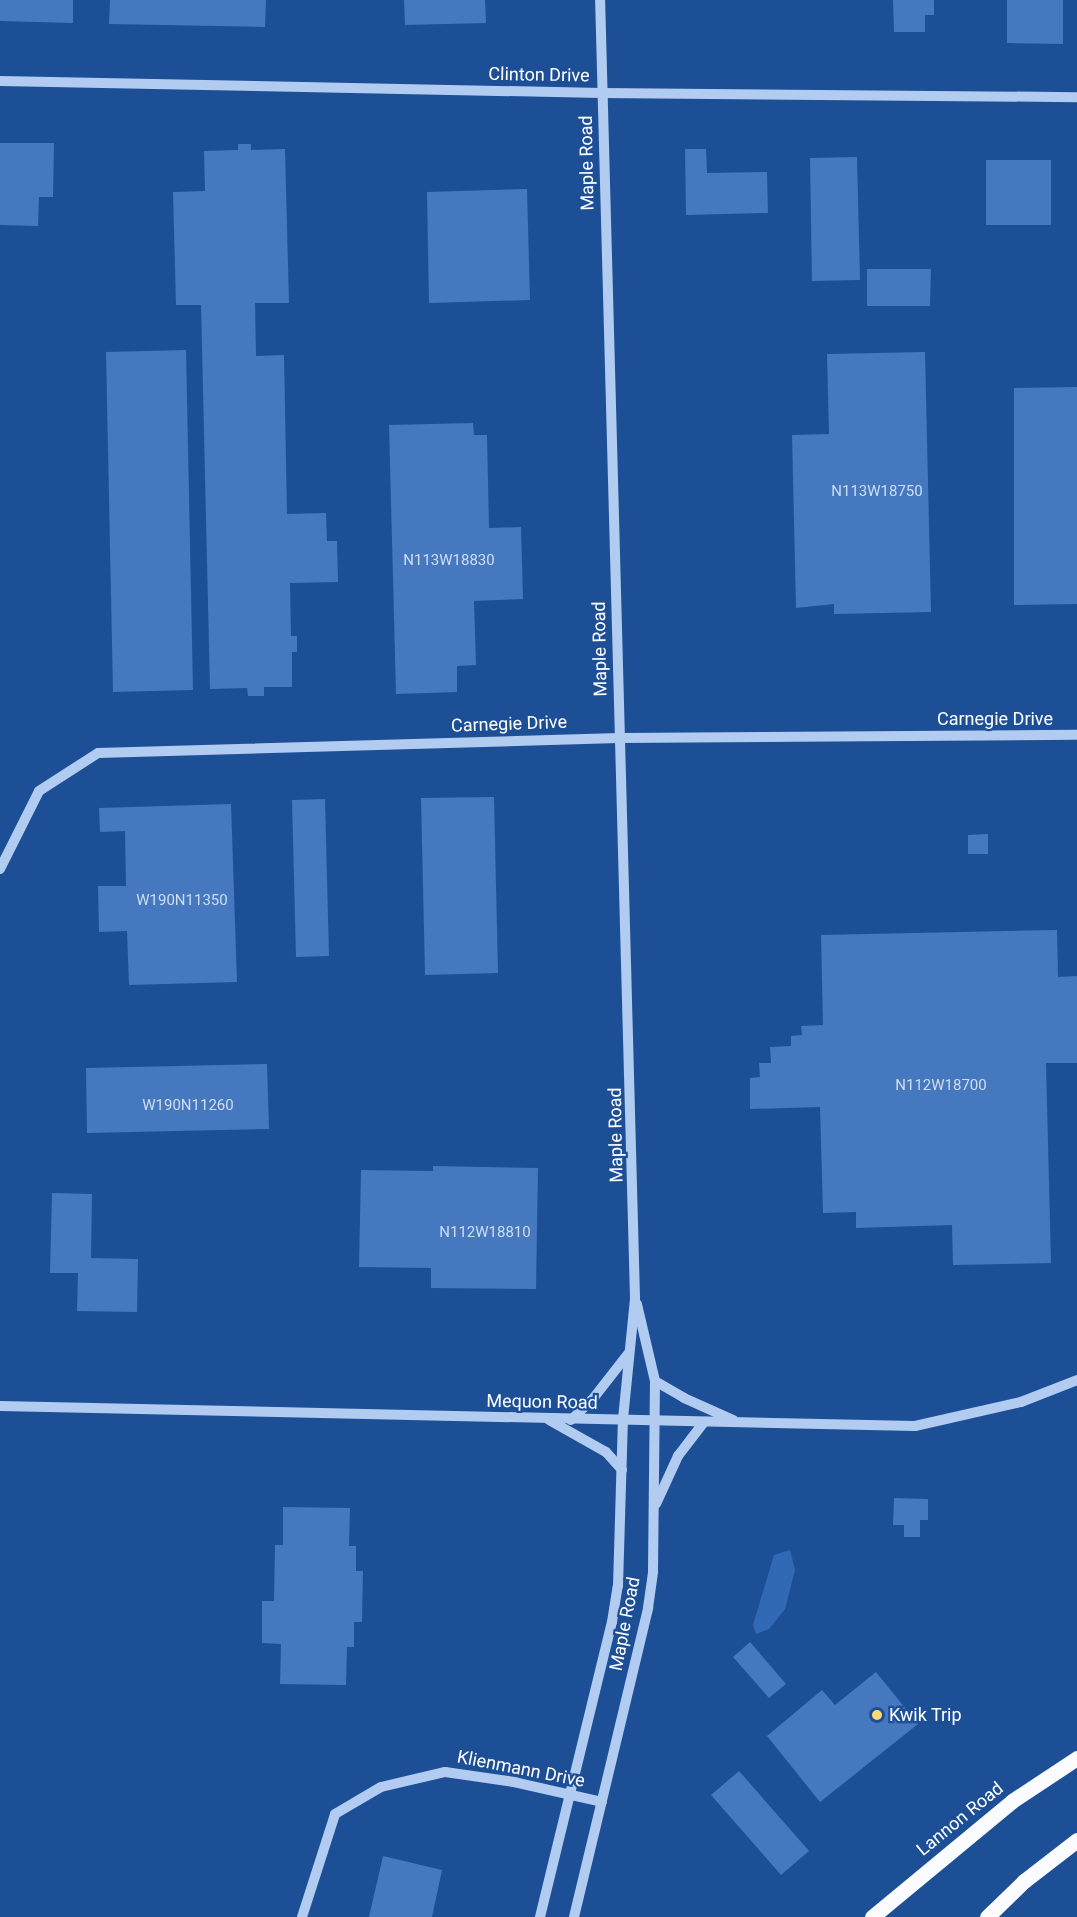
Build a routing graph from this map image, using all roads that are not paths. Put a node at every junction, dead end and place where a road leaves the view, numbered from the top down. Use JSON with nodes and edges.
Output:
{"nodes":[{"id":1,"x":600,"y":0,"type":"edge"},
{"id":2,"x":0,"y":81,"type":"edge"},
{"id":3,"x":602,"y":93,"type":"junction"},
{"id":4,"x":1077,"y":97,"type":"edge"},
{"id":5,"x":1077,"y":735,"type":"edge"},
{"id":6,"x":619,"y":738,"type":"junction"},
{"id":7,"x":0,"y":868,"type":"edge"},
{"id":8,"x":635,"y":1298,"type":"junction"},
{"id":9,"x":628,"y":1353,"type":"junction"},
{"id":10,"x":1077,"y":1380,"type":"edge"},
{"id":11,"x":655,"y":1381,"type":"junction"},
{"id":12,"x":0,"y":1406,"type":"edge"},
{"id":13,"x":546,"y":1419,"type":"junction"},
{"id":14,"x":623,"y":1419,"type":"junction"},
{"id":15,"x":572,"y":1420,"type":"junction"},
{"id":16,"x":655,"y":1422,"type":"junction"},
{"id":17,"x":704,"y":1422,"type":"junction"},
{"id":18,"x":739,"y":1423,"type":"junction"},
{"id":19,"x":622,"y":1470,"type":"junction"},
{"id":20,"x":654,"y":1509,"type":"junction"},
{"id":21,"x":1077,"y":1758,"type":"edge"},
{"id":22,"x":570,"y":1795,"type":"junction"},
{"id":23,"x":602,"y":1802,"type":"junction"},
{"id":24,"x":1077,"y":1840,"type":"edge"},
{"id":25,"x":302,"y":1917,"type":"edge"},
{"id":26,"x":540,"y":1917,"type":"edge"},
{"id":27,"x":574,"y":1917,"type":"edge"},
{"id":28,"x":872,"y":1917,"type":"edge"},
{"id":29,"x":987,"y":1917,"type":"edge"}],
"edges":[{"from":1,"to":3,"type":"street","name":"Maple Road"},
{"from":2,"to":3,"type":"street","name":"Clinton Drive"},
{"from":3,"to":4,"type":"street","name":"Clinton Drive"},
{"from":3,"to":6,"type":"street","name":"Maple Road"},
{"from":5,"to":6,"type":"street","name":"Carnegie Drive"},
{"from":6,"to":7,"type":"street","name":"Carnegie Drive"},
{"from":6,"to":8,"type":"street","name":"Maple Road"},
{"from":8,"to":9,"type":"street","name":"Maple Road"},
{"from":8,"to":11,"type":"street","name":"Maple Road"},
{"from":9,"to":14,"type":"street","name":"Maple Road"},
{"from":9,"to":15,"type":"street"},
{"from":10,"to":18,"type":"street","name":"Mequon Road"},
{"from":11,"to":16,"type":"street","name":"Maple Road"},
{"from":11,"to":18,"type":"street"},
{"from":12,"to":13,"type":"street","name":"Mequon Road"},
{"from":13,"to":15,"type":"street","name":"Mequon Road"},
{"from":13,"to":19,"type":"street"},
{"from":14,"to":15,"type":"street","name":"Mequon Road"},
{"from":14,"to":16,"type":"street","name":"Mequon Road"},
{"from":14,"to":19,"type":"street","name":"Maple Road"},
{"from":16,"to":17,"type":"street","name":"Mequon Road"},
{"from":16,"to":20,"type":"street","name":"Maple Road"},
{"from":17,"to":18,"type":"street","name":"Mequon Road"},
{"from":17,"to":20,"type":"street"},
{"from":19,"to":22,"type":"street","name":"Maple Road"},
{"from":20,"to":23,"type":"street","name":"Maple Road"},
{"from":21,"to":28,"type":"main road","name":"Lannon Road"},
{"from":22,"to":23,"type":"street","name":"Klienmann Drive"},
{"from":22,"to":25,"type":"street","name":"Klienmann Drive"},
{"from":22,"to":26,"type":"street","name":"Maple Road"},
{"from":23,"to":27,"type":"street","name":"Maple Road"},
{"from":24,"to":29,"type":"main road"}]}
